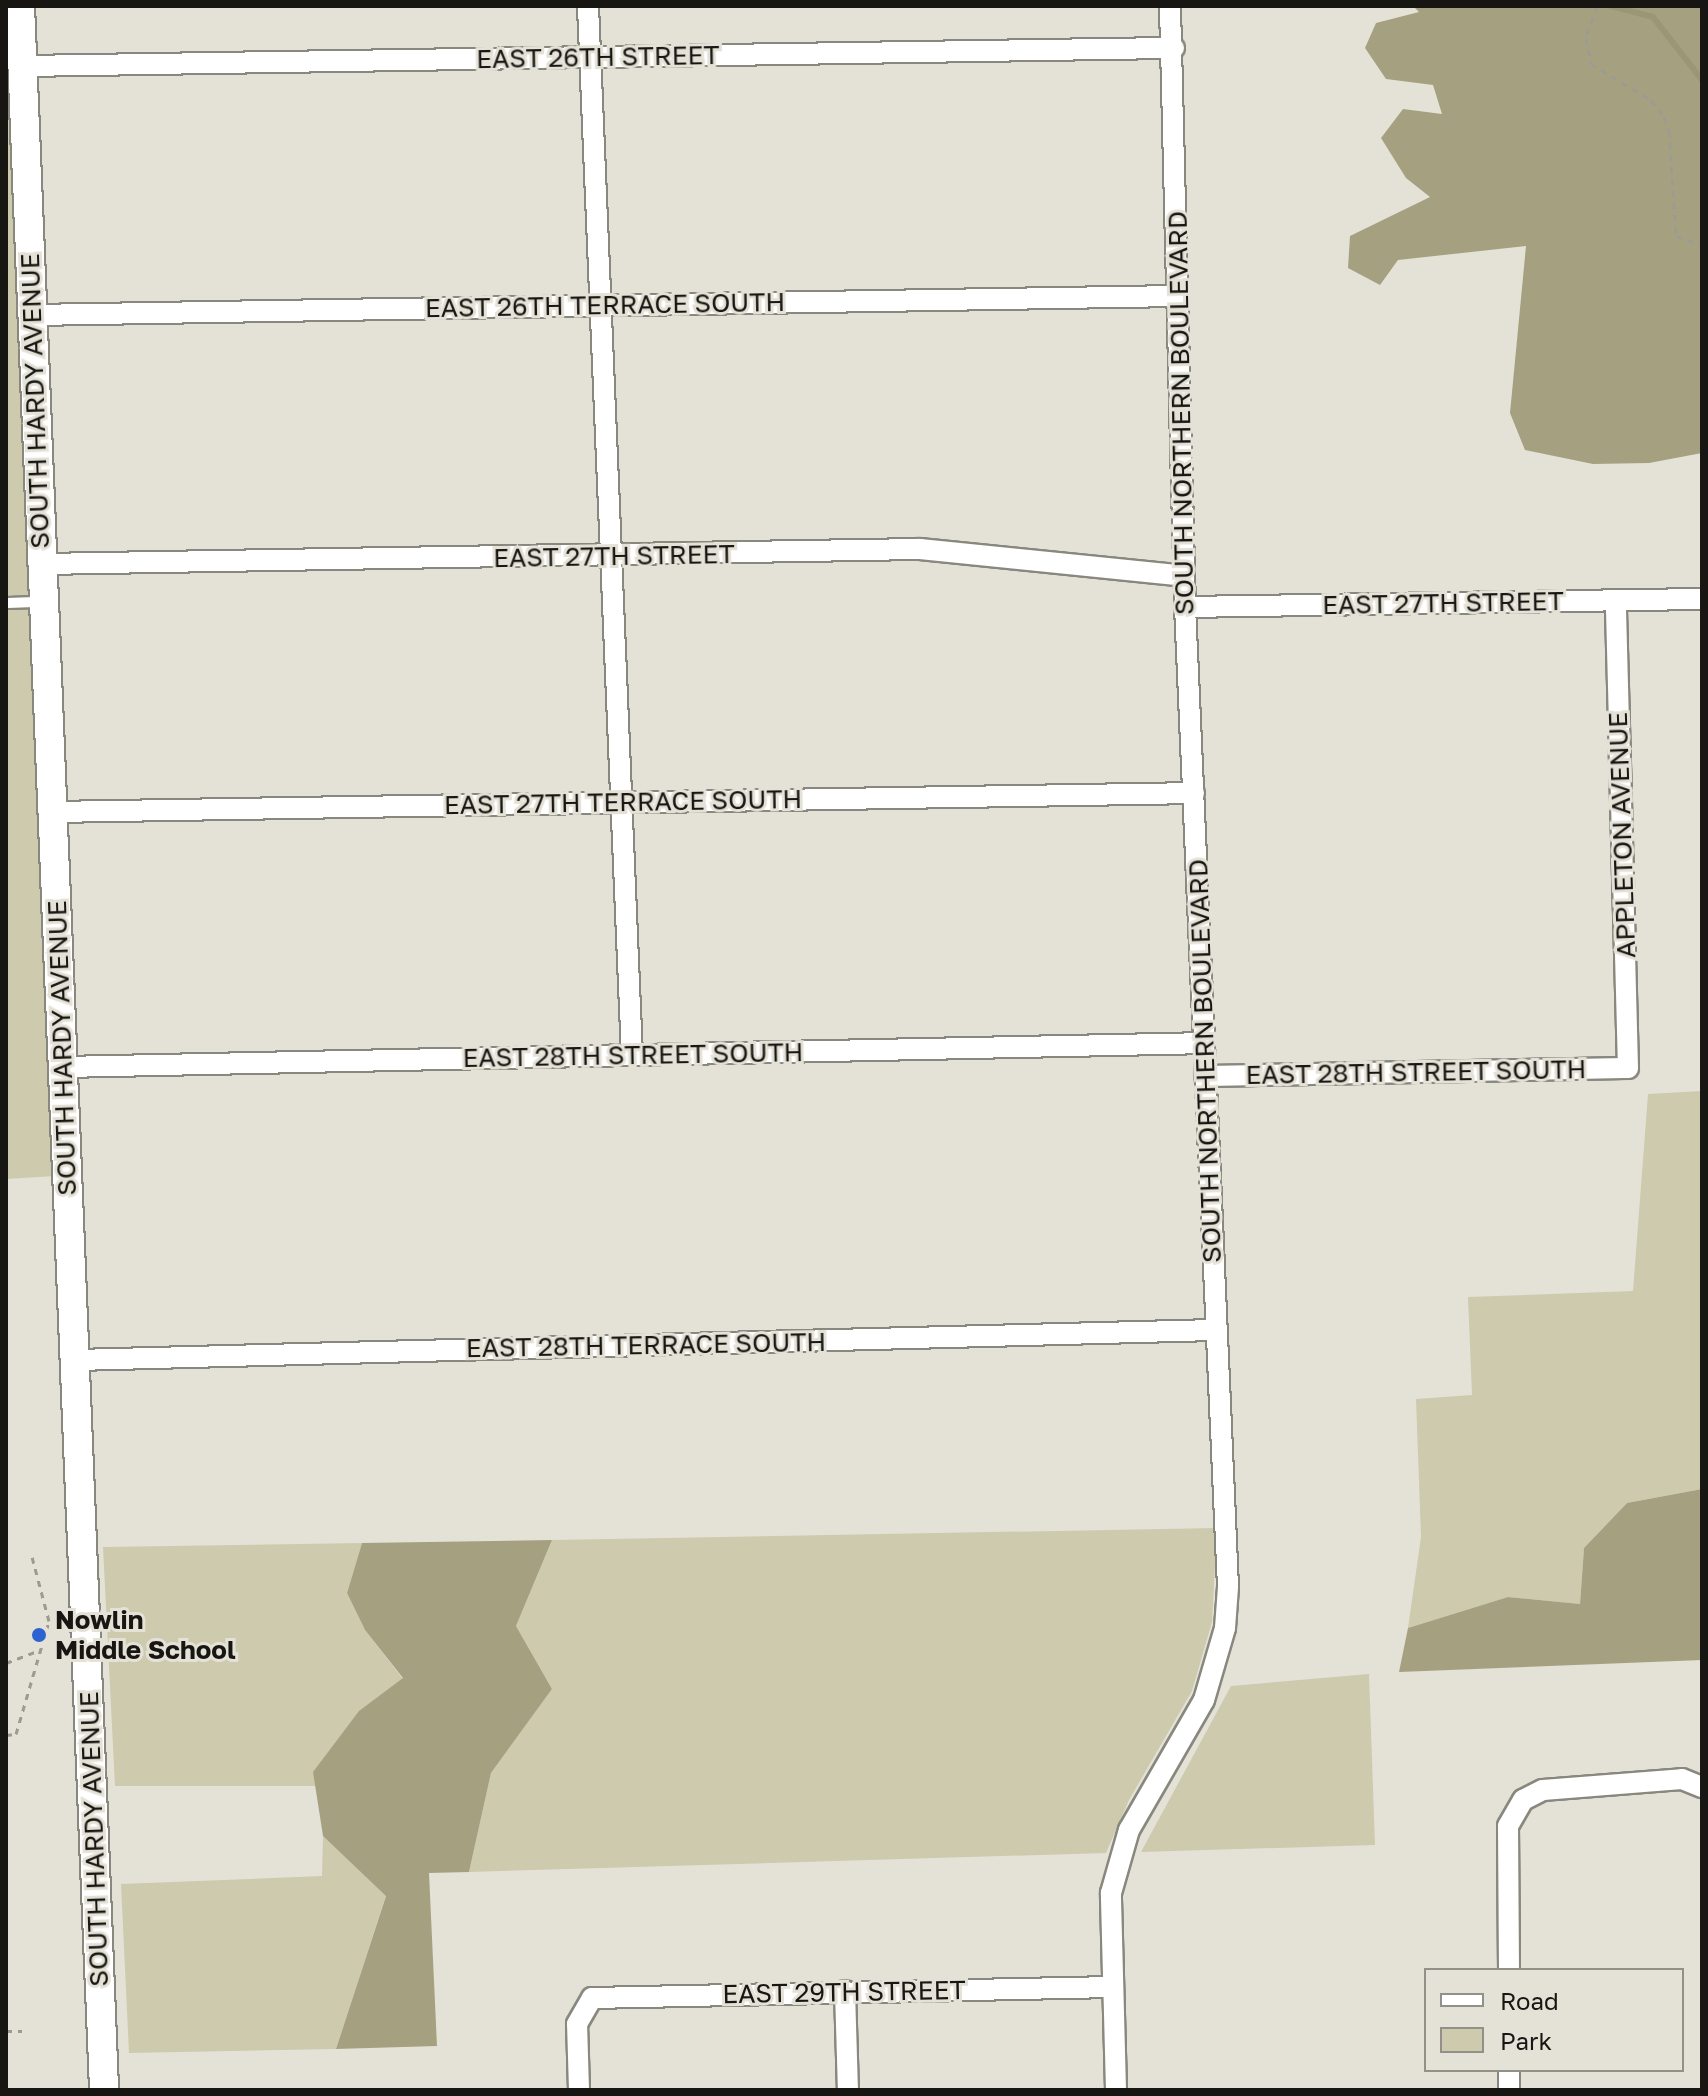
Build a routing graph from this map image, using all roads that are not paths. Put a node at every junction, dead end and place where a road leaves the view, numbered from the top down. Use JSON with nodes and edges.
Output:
{"nodes":[{"id":1,"x":20,"y":6,"type":"edge"},
{"id":2,"x":588,"y":6,"type":"edge"},
{"id":3,"x":1170,"y":6,"type":"edge"},
{"id":4,"x":1174,"y":48,"type":"junction"},
{"id":5,"x":590,"y":57,"type":"junction"},
{"id":6,"x":23,"y":66,"type":"junction"},
{"id":7,"x":1179,"y":296,"type":"junction"},
{"id":8,"x":600,"y":306,"type":"junction"},
{"id":9,"x":32,"y":315,"type":"junction"},
{"id":10,"x":611,"y":555,"type":"junction"},
{"id":11,"x":42,"y":564,"type":"junction"},
{"id":12,"x":1184,"y":576,"type":"junction"},
{"id":13,"x":1702,"y":599,"type":"edge"},
{"id":14,"x":1616,"y":601,"type":"junction"},
{"id":15,"x":43,"y":602,"type":"junction"},
{"id":16,"x":6,"y":603,"type":"edge"},
{"id":17,"x":1185,"y":607,"type":"junction"},
{"id":18,"x":1194,"y":793,"type":"junction"},
{"id":19,"x":621,"y":802,"type":"junction"},
{"id":20,"x":52,"y":812,"type":"junction"},
{"id":21,"x":1204,"y":1043,"type":"junction"},
{"id":22,"x":632,"y":1055,"type":"junction"},
{"id":23,"x":63,"y":1067,"type":"junction"},
{"id":24,"x":1628,"y":1068,"type":"joint"},
{"id":25,"x":1205,"y":1076,"type":"junction"},
{"id":26,"x":1216,"y":1330,"type":"junction"},
{"id":27,"x":76,"y":1360,"type":"junction"},
{"id":28,"x":1702,"y":1787,"type":"edge"},
{"id":29,"x":1509,"y":1968,"type":"edge"},
{"id":30,"x":1112,"y":1987,"type":"junction"},
{"id":31,"x":845,"y":1991,"type":"junction"},
{"id":32,"x":104,"y":2090,"type":"edge"},
{"id":33,"x":579,"y":2090,"type":"edge"},
{"id":34,"x":848,"y":2090,"type":"edge"},
{"id":35,"x":1116,"y":2090,"type":"edge"}],
"edges":[{"from":1,"to":6,"type":"street","name":"SOUTH HARDY AVENUE"},
{"from":2,"to":5,"type":"street"},
{"from":3,"to":4,"type":"street","name":"SOUTH NORTHERN BOULEVARD"},
{"from":4,"to":5,"type":"street","name":"EAST 26TH STREET"},
{"from":4,"to":7,"type":"street","name":"SOUTH NORTHERN BOULEVARD"},
{"from":5,"to":6,"type":"street","name":"EAST 26TH STREET"},
{"from":5,"to":8,"type":"street"},
{"from":6,"to":9,"type":"street","name":"SOUTH HARDY AVENUE"},
{"from":7,"to":8,"type":"street","name":"EAST 26TH TERRACE SOUTH"},
{"from":7,"to":12,"type":"street","name":"SOUTH NORTHERN BOULEVARD"},
{"from":8,"to":9,"type":"street","name":"EAST 26TH TERRACE SOUTH"},
{"from":8,"to":10,"type":"street"},
{"from":9,"to":11,"type":"street","name":"SOUTH HARDY AVENUE"},
{"from":10,"to":11,"type":"street","name":"EAST 27TH STREET"},
{"from":10,"to":12,"type":"street","name":"EAST 27TH STREET"},
{"from":10,"to":19,"type":"street"},
{"from":11,"to":15,"type":"street","name":"SOUTH HARDY AVENUE"},
{"from":12,"to":17,"type":"street","name":"SOUTH NORTHERN BOULEVARD"},
{"from":13,"to":14,"type":"street","name":"EAST 27TH STREET"},
{"from":14,"to":17,"type":"street","name":"EAST 27TH STREET"},
{"from":14,"to":24,"type":"street","name":"APPLETON AVENUE"},
{"from":15,"to":16,"type":"lane"},
{"from":15,"to":20,"type":"street","name":"SOUTH HARDY AVENUE"},
{"from":17,"to":18,"type":"street","name":"SOUTH NORTHERN BOULEVARD"},
{"from":18,"to":19,"type":"street","name":"EAST 27TH TERRACE SOUTH"},
{"from":18,"to":21,"type":"street","name":"SOUTH NORTHERN BOULEVARD"},
{"from":19,"to":20,"type":"street","name":"EAST 27TH TERRACE SOUTH"},
{"from":19,"to":22,"type":"street"},
{"from":20,"to":23,"type":"street","name":"SOUTH HARDY AVENUE"},
{"from":21,"to":22,"type":"street","name":"EAST 28TH STREET SOUTH"},
{"from":21,"to":25,"type":"street","name":"SOUTH NORTHERN BOULEVARD"},
{"from":22,"to":23,"type":"street","name":"EAST 28TH STREET SOUTH"},
{"from":23,"to":27,"type":"street","name":"SOUTH HARDY AVENUE"},
{"from":24,"to":25,"type":"street","name":"EAST 28TH STREET SOUTH"},
{"from":25,"to":26,"type":"street","name":"SOUTH NORTHERN BOULEVARD"},
{"from":26,"to":27,"type":"street","name":"EAST 28TH TERRACE SOUTH"},
{"from":26,"to":30,"type":"street","name":"SOUTH NORTHERN BOULEVARD"},
{"from":27,"to":32,"type":"street","name":"SOUTH HARDY AVENUE"},
{"from":28,"to":29,"type":"street"},
{"from":30,"to":31,"type":"street","name":"EAST 29TH STREET"},
{"from":30,"to":35,"type":"street","name":"SOUTH NORTHERN BOULEVARD"},
{"from":31,"to":33,"type":"street","name":"EAST 29TH STREET"},
{"from":31,"to":34,"type":"street"}]}
